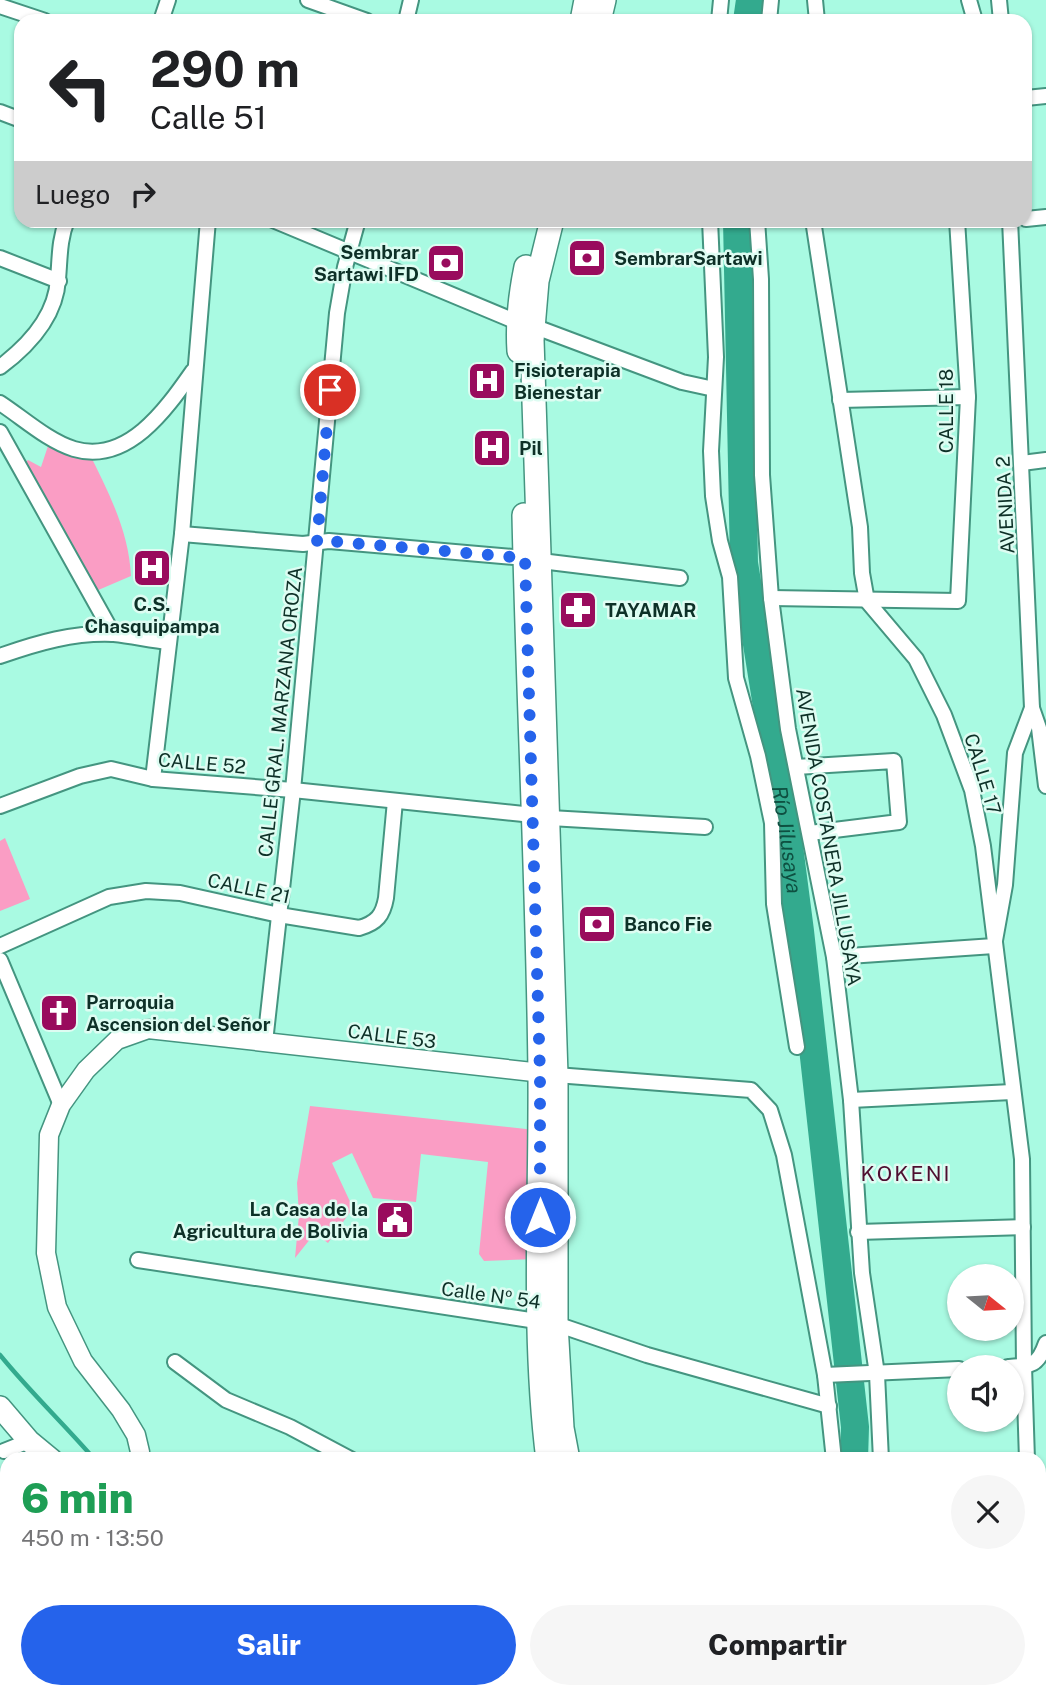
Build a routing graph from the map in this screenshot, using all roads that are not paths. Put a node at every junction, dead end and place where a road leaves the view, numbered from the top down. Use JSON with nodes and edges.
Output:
{"nodes":[{"id":1,"x":308,"y":0,"type":"edge"},
{"id":2,"x":0,"y":6,"type":"edge"},
{"id":3,"x":24,"y":14,"type":"edge"},
{"id":4,"x":347,"y":14,"type":"edge"},
{"id":5,"x":65,"y":228,"type":"edge"},
{"id":6,"x":207,"y":228,"type":"edge"},
{"id":7,"x":293,"y":228,"type":"edge"},
{"id":8,"x":356,"y":228,"type":"edge"},
{"id":9,"x":535,"y":228,"type":"edge"},
{"id":10,"x":550,"y":228,"type":"edge"},
{"id":11,"x":710,"y":228,"type":"edge"},
{"id":12,"x":758,"y":228,"type":"edge"},
{"id":13,"x":814,"y":228,"type":"edge"},
{"id":14,"x":957,"y":228,"type":"edge"},
{"id":15,"x":1012,"y":228,"type":"edge"},
{"id":16,"x":350,"y":251,"type":"junction"},
{"id":17,"x":0,"y":258,"type":"edge"},
{"id":18,"x":58,"y":281,"type":"junction"},
{"id":19,"x":525,"y":324,"type":"junction"},
{"id":20,"x":0,"y":367,"type":"edge"},
{"id":21,"x":194,"y":369,"type":"junction"},
{"id":22,"x":714,"y":389,"type":"junction"},
{"id":23,"x":968,"y":397,"type":"junction"},
{"id":24,"x":840,"y":400,"type":"junction"},
{"id":25,"x":0,"y":403,"type":"edge"},
{"id":26,"x":0,"y":432,"type":"edge"},
{"id":27,"x":1046,"y":460,"type":"edge"},
{"id":28,"x":1022,"y":463,"type":"junction"},
{"id":29,"x":182,"y":534,"type":"junction"},
{"id":30,"x":317,"y":542,"type":"junction"},
{"id":31,"x":533,"y":559,"type":"junction"},
{"id":32,"x":680,"y":578,"type":"dead end"},
{"id":33,"x":771,"y":598,"type":"junction"},
{"id":34,"x":867,"y":601,"type":"junction"},
{"id":35,"x":113,"y":634,"type":"junction"},
{"id":36,"x":169,"y":642,"type":"junction"},
{"id":37,"x":0,"y":656,"type":"edge"},
{"id":38,"x":1032,"y":708,"type":"junction"},
{"id":39,"x":1042,"y":728,"type":"edge"},
{"id":40,"x":796,"y":767,"type":"junction"},
{"id":41,"x":153,"y":779,"type":"junction"},
{"id":42,"x":1046,"y":786,"type":"edge"},
{"id":43,"x":293,"y":790,"type":"junction"},
{"id":44,"x":395,"y":801,"type":"junction"},
{"id":45,"x":0,"y":806,"type":"edge"},
{"id":46,"x":541,"y":816,"type":"junction"},
{"id":47,"x":705,"y":827,"type":"dead end"},
{"id":48,"x":810,"y":834,"type":"junction"},
{"id":49,"x":279,"y":915,"type":"junction"},
{"id":50,"x":0,"y":946,"type":"edge"},
{"id":51,"x":994,"y":946,"type":"junction"},
{"id":52,"x":834,"y":957,"type":"junction"},
{"id":53,"x":0,"y":960,"type":"edge"},
{"id":54,"x":265,"y":1042,"type":"junction"},
{"id":55,"x":797,"y":1047,"type":"dead end"},
{"id":56,"x":548,"y":1074,"type":"junction"},
{"id":57,"x":1012,"y":1092,"type":"junction"},
{"id":58,"x":851,"y":1100,"type":"junction"},
{"id":59,"x":61,"y":1105,"type":"junction"},
{"id":60,"x":1023,"y":1227,"type":"junction"},
{"id":61,"x":858,"y":1232,"type":"junction"},
{"id":62,"x":138,"y":1260,"type":"dead end"},
{"id":63,"x":548,"y":1323,"type":"junction"},
{"id":64,"x":1046,"y":1343,"type":"edge"},
{"id":65,"x":1017,"y":1355,"type":"edge"},
{"id":66,"x":175,"y":1362,"type":"dead end"},
{"id":67,"x":1024,"y":1365,"type":"edge"},
{"id":68,"x":947,"y":1370,"type":"edge"},
{"id":69,"x":870,"y":1373,"type":"junction"},
{"id":70,"x":833,"y":1375,"type":"junction"},
{"id":71,"x":829,"y":1406,"type":"junction"},
{"id":72,"x":0,"y":1407,"type":"edge"},
{"id":73,"x":1024,"y":1432,"type":"edge"},
{"id":74,"x":29,"y":1441,"type":"junction"},
{"id":75,"x":5,"y":1451,"type":"dead end"},
{"id":76,"x":42,"y":1452,"type":"edge"},
{"id":77,"x":140,"y":1452,"type":"edge"},
{"id":78,"x":337,"y":1452,"type":"edge"},
{"id":79,"x":547,"y":1452,"type":"edge"},
{"id":80,"x":566,"y":1452,"type":"edge"},
{"id":81,"x":833,"y":1452,"type":"edge"},
{"id":82,"x":880,"y":1452,"type":"edge"},
{"id":83,"x":1026,"y":1452,"type":"edge"}],
"edges":[{"from":1,"to":4,"type":"street"},
{"from":2,"to":3,"type":"street"},
{"from":5,"to":18,"type":"street"},
{"from":6,"to":21,"type":"street"},
{"from":7,"to":16,"type":"street"},
{"from":8,"to":16,"type":"street","name":"CALLE GRAL. MARZANA OROZA"},
{"from":9,"to":19,"type":"main road"},
{"from":10,"to":19,"type":"main road"},
{"from":11,"to":22,"type":"street"},
{"from":12,"to":33,"type":"street","name":"AVENIDA COSTANERA JILLUSAYA"},
{"from":13,"to":24,"type":"street"},
{"from":14,"to":23,"type":"street","name":"CALLE 18"},
{"from":15,"to":28,"type":"street","name":"AVENIDA 2"},
{"from":16,"to":19,"type":"street"},
{"from":16,"to":30,"type":"street","name":"CALLE GRAL. MARZANA OROZA"},
{"from":17,"to":18,"type":"street"},
{"from":18,"to":20,"type":"street"},
{"from":19,"to":22,"type":"street"},
{"from":19,"to":31,"type":"main road"},
{"from":21,"to":25,"type":"street"},
{"from":21,"to":29,"type":"street"},
{"from":22,"to":55,"type":"street"},
{"from":23,"to":24,"type":"street"},
{"from":23,"to":34,"type":"street","name":"CALLE 18"},
{"from":24,"to":34,"type":"street"},
{"from":26,"to":35,"type":"street"},
{"from":27,"to":28,"type":"street"},
{"from":28,"to":38,"type":"street","name":"AVENIDA 2"},
{"from":29,"to":30,"type":"street"},
{"from":29,"to":36,"type":"street"},
{"from":30,"to":31,"type":"street"},
{"from":30,"to":43,"type":"street","name":"CALLE GRAL. MARZANA OROZA"},
{"from":31,"to":32,"type":"street"},
{"from":31,"to":46,"type":"main road"},
{"from":33,"to":34,"type":"street"},
{"from":33,"to":40,"type":"street","name":"AVENIDA COSTANERA JILLUSAYA"},
{"from":34,"to":51,"type":"street","name":"CALLE 17"},
{"from":35,"to":36,"type":"street"},
{"from":35,"to":37,"type":"street"},
{"from":36,"to":41,"type":"street"},
{"from":38,"to":39,"type":"street","name":"AVENIDA 2"},
{"from":38,"to":51,"type":"street"},
{"from":39,"to":42,"type":"street","name":"AVENIDA 2"},
{"from":40,"to":48,"type":"street","name":"AVENIDA COSTANERA JILLUSAYA"},
{"from":40,"to":48,"type":"street"},
{"from":41,"to":43,"type":"street","name":"CALLE 52"},
{"from":41,"to":45,"type":"street","name":"CALLE 52"},
{"from":43,"to":44,"type":"street","name":"CALLE 52"},
{"from":43,"to":49,"type":"street","name":"CALLE GRAL. MARZANA OROZA"},
{"from":44,"to":46,"type":"street","name":"CALLE 52"},
{"from":44,"to":49,"type":"street","name":"CALLE 21"},
{"from":46,"to":47,"type":"street","name":"CALLE 52"},
{"from":46,"to":56,"type":"main road"},
{"from":48,"to":52,"type":"street","name":"AVENIDA COSTANERA JILLUSAYA"},
{"from":49,"to":50,"type":"street","name":"CALLE 21"},
{"from":49,"to":54,"type":"street","name":"CALLE GRAL. MARZANA OROZA"},
{"from":51,"to":52,"type":"street"},
{"from":51,"to":57,"type":"street","name":"CALLE 17"},
{"from":52,"to":58,"type":"street","name":"AVENIDA COSTANERA JILLUSAYA"},
{"from":53,"to":59,"type":"street"},
{"from":54,"to":56,"type":"street","name":"CALLE 53"},
{"from":54,"to":59,"type":"street","name":"CALLE 53"},
{"from":56,"to":63,"type":"main road"},
{"from":56,"to":70,"type":"street","name":"CALLE 53"},
{"from":57,"to":58,"type":"street"},
{"from":57,"to":60,"type":"street","name":"CALLE 17"},
{"from":58,"to":61,"type":"street","name":"AVENIDA COSTANERA JILLUSAYA"},
{"from":59,"to":77,"type":"street","name":"CALLE 53"},
{"from":60,"to":61,"type":"street"},
{"from":60,"to":65,"type":"street","name":"CALLE 17"},
{"from":61,"to":69,"type":"street","name":"AVENIDA COSTANERA JILLUSAYA"},
{"from":62,"to":63,"type":"street","name":"Calle Nº 54"},
{"from":63,"to":71,"type":"street","name":"Calle Nº 54"},
{"from":63,"to":79,"type":"main road"},
{"from":63,"to":80,"type":"main road"},
{"from":64,"to":67,"type":"street"},
{"from":66,"to":78,"type":"street"},
{"from":68,"to":69,"type":"street"},
{"from":69,"to":70,"type":"street"},
{"from":69,"to":82,"type":"street","name":"AVENIDA COSTANERA JILLUSAYA"},
{"from":70,"to":71,"type":"street"},
{"from":71,"to":81,"type":"street"},
{"from":72,"to":74,"type":"main road"},
{"from":73,"to":83,"type":"street","name":"CALLE 17"},
{"from":74,"to":75,"type":"street"},
{"from":74,"to":76,"type":"main road"}]}
